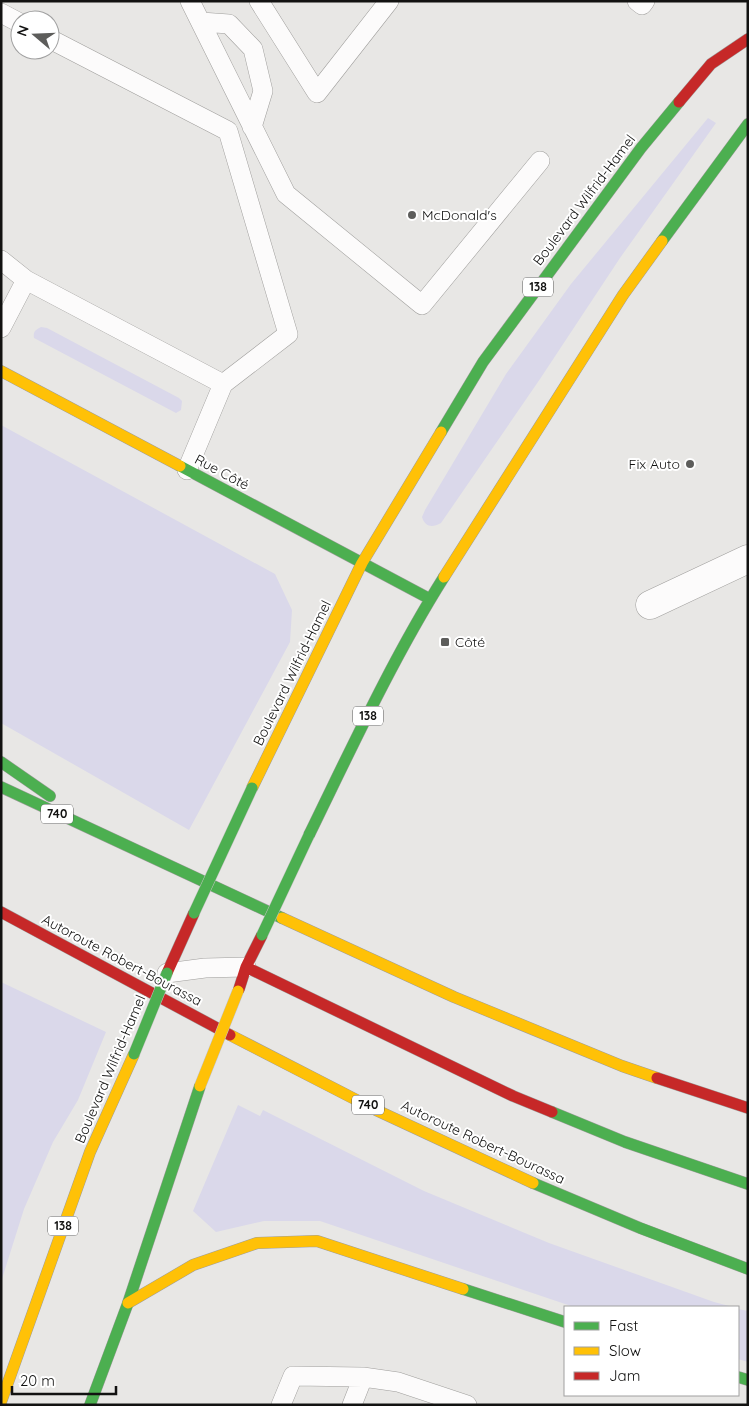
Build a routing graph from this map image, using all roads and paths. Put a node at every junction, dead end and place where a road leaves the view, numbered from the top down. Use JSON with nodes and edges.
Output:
{"nodes":[{"id":1,"x":190,"y":1,"type":"edge"},
{"id":2,"x":259,"y":1,"type":"edge"},
{"id":3,"x":388,"y":1,"type":"edge"},
{"id":4,"x":637,"y":1,"type":"edge"},
{"id":5,"x":645,"y":1,"type":"edge"},
{"id":6,"x":200,"y":22,"type":"junction"},
{"id":7,"x":748,"y":38,"type":"edge"},
{"id":8,"x":60,"y":44,"type":"edge"},
{"id":9,"x":748,"y":124,"type":"edge"},
{"id":10,"x":252,"y":127,"type":"junction"},
{"id":11,"x":540,"y":160,"type":"dead end"},
{"id":12,"x":1,"y":260,"type":"edge"},
{"id":13,"x":26,"y":280,"type":"junction"},
{"id":14,"x":1,"y":328,"type":"edge"},
{"id":15,"x":1,"y":370,"type":"edge"},
{"id":16,"x":223,"y":384,"type":"junction"},
{"id":17,"x":188,"y":470,"type":"junction"},
{"id":18,"x":748,"y":559,"type":"edge"},
{"id":19,"x":362,"y":563,"type":"junction"},
{"id":20,"x":430,"y":599,"type":"junction"},
{"id":21,"x":650,"y":605,"type":"dead end"},
{"id":22,"x":1,"y":762,"type":"edge"},
{"id":23,"x":1,"y":787,"type":"edge"},
{"id":24,"x":113,"y":840,"type":"junction"},
{"id":25,"x":3,"y":914,"type":"edge"},
{"id":26,"x":246,"y":967,"type":"junction"},
{"id":27,"x":167,"y":973,"type":"junction"},
{"id":28,"x":748,"y":1108,"type":"edge"},
{"id":29,"x":748,"y":1184,"type":"edge"},
{"id":30,"x":748,"y":1269,"type":"edge"},
{"id":31,"x":128,"y":1303,"type":"junction"},
{"id":32,"x":564,"y":1322,"type":"edge"},
{"id":33,"x":363,"y":1377,"type":"junction"},
{"id":34,"x":1,"y":1403,"type":"edge"},
{"id":35,"x":5,"y":1405,"type":"edge"},
{"id":36,"x":90,"y":1405,"type":"edge"},
{"id":37,"x":281,"y":1405,"type":"edge"},
{"id":38,"x":352,"y":1405,"type":"edge"},
{"id":39,"x":467,"y":1405,"type":"edge"}],
"edges":[{"from":1,"to":6,"type":"lane"},
{"from":2,"to":3,"type":"lane"},
{"from":4,"to":5,"type":"lane"},
{"from":6,"to":10,"type":"lane"},
{"from":6,"to":10,"type":"lane"},
{"from":7,"to":19,"type":"main road","name":"Boulevard Wilfrid-Hamel","number":"138"},
{"from":8,"to":16,"type":"lane"},
{"from":9,"to":20,"type":"main road","number":"138"},
{"from":10,"to":11,"type":"lane"},
{"from":12,"to":13,"type":"lane"},
{"from":13,"to":14,"type":"lane"},
{"from":13,"to":16,"type":"lane"},
{"from":15,"to":17,"type":"main road","name":"Rue Côté"},
{"from":16,"to":17,"type":"lane"},
{"from":17,"to":19,"type":"main road","name":"Rue Côté"},
{"from":18,"to":21,"type":"street"},
{"from":19,"to":20,"type":"main road","name":"Rue Côté"},
{"from":19,"to":27,"type":"main road","name":"Boulevard Wilfrid-Hamel","number":"138","bridge":true},
{"from":20,"to":26,"type":"main road","number":"138","bridge":true},
{"from":22,"to":24,"type":"main road"},
{"from":23,"to":24,"type":"main road","number":"740"},
{"from":24,"to":28,"type":"main road","number":"740"},
{"from":25,"to":30,"type":"main road","name":"Autoroute Robert-Bourassa","number":"740"},
{"from":26,"to":27,"type":"lane"},
{"from":26,"to":29,"type":"main road"},
{"from":26,"to":31,"type":"main road","number":"138","bridge":true},
{"from":27,"to":34,"type":"main road","name":"Boulevard Wilfrid-Hamel","number":"138","bridge":true},
{"from":31,"to":32,"type":"main road"},
{"from":31,"to":36,"type":"main road","number":"138"},
{"from":33,"to":37,"type":"lane"},
{"from":33,"to":38,"type":"lane"},
{"from":33,"to":39,"type":"lane"},
{"from":34,"to":35,"type":"main road"}]}
